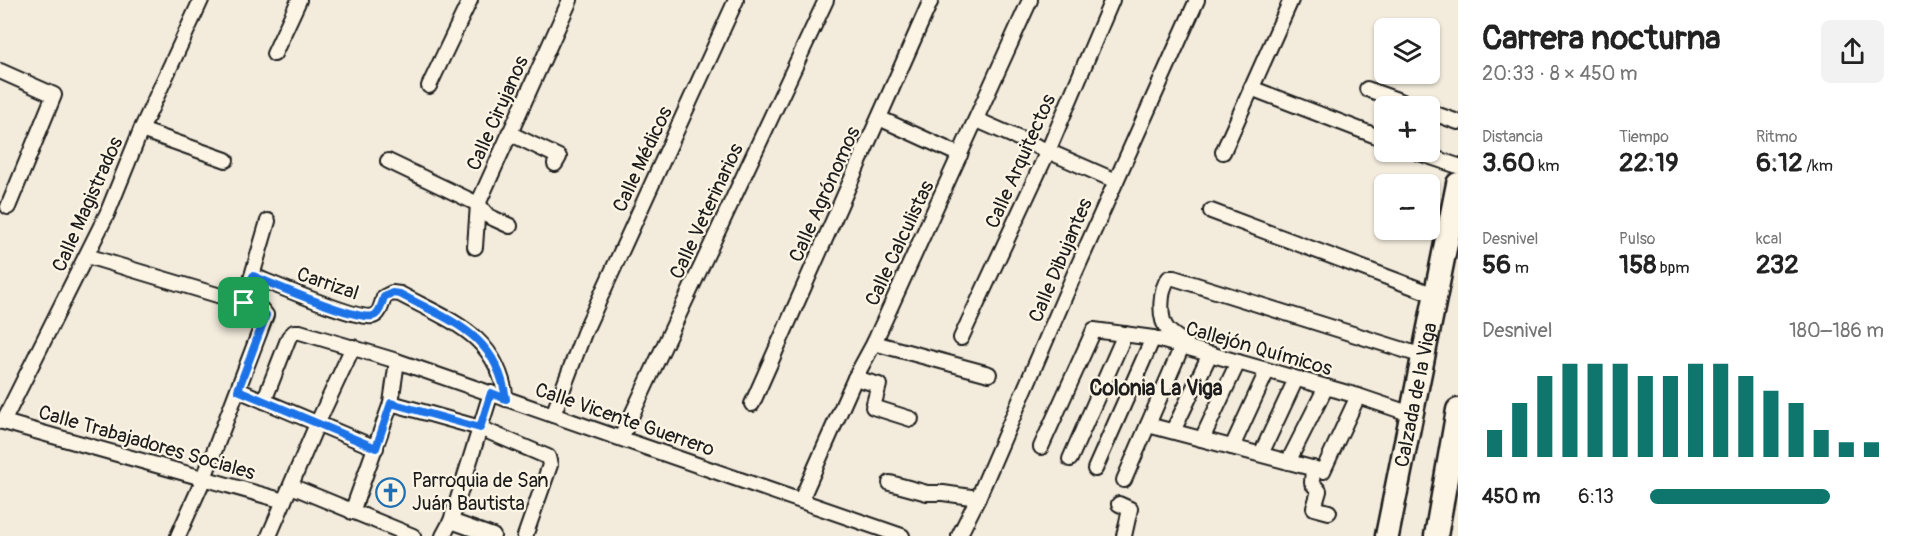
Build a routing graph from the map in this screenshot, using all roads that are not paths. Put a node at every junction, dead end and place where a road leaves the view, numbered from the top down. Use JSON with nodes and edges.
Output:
{"nodes":[{"id":1,"x":201,"y":0,"type":"edge"},
{"id":2,"x":299,"y":0,"type":"edge"},
{"id":3,"x":470,"y":0,"type":"edge"},
{"id":4,"x":570,"y":0,"type":"edge"},
{"id":5,"x":736,"y":0,"type":"edge"},
{"id":6,"x":826,"y":0,"type":"edge"},
{"id":7,"x":931,"y":0,"type":"edge"},
{"id":8,"x":1030,"y":0,"type":"edge"},
{"id":9,"x":1112,"y":0,"type":"edge"},
{"id":10,"x":1197,"y":0,"type":"edge"},
{"id":11,"x":1291,"y":0,"type":"edge"},
{"id":12,"x":274,"y":54,"type":"dead end"},
{"id":13,"x":0,"y":71,"type":"edge"},
{"id":14,"x":429,"y":86,"type":"dead end"},
{"id":15,"x":1251,"y":88,"type":"junction"},
{"id":16,"x":1367,"y":89,"type":"dead end"},
{"id":17,"x":1386,"y":96,"type":"edge"},
{"id":18,"x":1440,"y":116,"type":"edge"},
{"id":19,"x":879,"y":118,"type":"junction"},
{"id":20,"x":977,"y":120,"type":"junction"},
{"id":21,"x":1458,"y":122,"type":"edge"},
{"id":22,"x":141,"y":130,"type":"junction"},
{"id":23,"x":509,"y":133,"type":"junction"},
{"id":24,"x":1374,"y":135,"type":"edge"},
{"id":25,"x":1048,"y":151,"type":"junction"},
{"id":26,"x":1223,"y":152,"type":"dead end"},
{"id":27,"x":960,"y":154,"type":"junction"},
{"id":28,"x":226,"y":160,"type":"dead end"},
{"id":29,"x":1440,"y":160,"type":"edge"},
{"id":30,"x":388,"y":161,"type":"dead end"},
{"id":31,"x":555,"y":164,"type":"dead end"},
{"id":32,"x":1458,"y":166,"type":"edge"},
{"id":33,"x":1116,"y":181,"type":"junction"},
{"id":34,"x":1458,"y":184,"type":"edge"},
{"id":35,"x":478,"y":204,"type":"junction"},
{"id":36,"x":8,"y":207,"type":"dead end"},
{"id":37,"x":1211,"y":211,"type":"dead end"},
{"id":38,"x":268,"y":221,"type":"dead end"},
{"id":39,"x":510,"y":226,"type":"dead end"},
{"id":40,"x":475,"y":247,"type":"dead end"},
{"id":41,"x":87,"y":256,"type":"junction"},
{"id":42,"x":253,"y":276,"type":"junction"},
{"id":43,"x":1435,"y":295,"type":"junction"},
{"id":44,"x":244,"y":303,"type":"junction"},
{"id":45,"x":1125,"y":334,"type":"junction"},
{"id":46,"x":961,"y":338,"type":"dead end"},
{"id":47,"x":1153,"y":338,"type":"junction"},
{"id":48,"x":874,"y":343,"type":"junction"},
{"id":49,"x":353,"y":347,"type":"junction"},
{"id":50,"x":1188,"y":348,"type":"junction"},
{"id":51,"x":1210,"y":354,"type":"junction"},
{"id":52,"x":1422,"y":356,"type":"junction"},
{"id":53,"x":397,"y":361,"type":"junction"},
{"id":54,"x":1238,"y":362,"type":"junction"},
{"id":55,"x":1267,"y":371,"type":"junction"},
{"id":56,"x":989,"y":374,"type":"dead end"},
{"id":57,"x":855,"y":378,"type":"junction"},
{"id":58,"x":1296,"y":379,"type":"junction"},
{"id":59,"x":1326,"y":387,"type":"junction"},
{"id":60,"x":238,"y":390,"type":"junction"},
{"id":61,"x":491,"y":393,"type":"junction"},
{"id":62,"x":1358,"y":396,"type":"junction"},
{"id":63,"x":506,"y":399,"type":"junction"},
{"id":64,"x":264,"y":401,"type":"junction"},
{"id":65,"x":391,"y":403,"type":"junction"},
{"id":66,"x":752,"y":404,"type":"dead end"},
{"id":67,"x":1458,"y":410,"type":"edge"},
{"id":68,"x":1411,"y":414,"type":"junction"},
{"id":69,"x":553,"y":416,"type":"junction"},
{"id":70,"x":911,"y":418,"type":"dead end"},
{"id":71,"x":2,"y":422,"type":"edge"},
{"id":72,"x":317,"y":424,"type":"junction"},
{"id":73,"x":1148,"y":424,"type":"junction"},
{"id":74,"x":480,"y":428,"type":"junction"},
{"id":75,"x":1173,"y":431,"type":"junction"},
{"id":76,"x":621,"y":438,"type":"junction"},
{"id":77,"x":1202,"y":439,"type":"junction"},
{"id":78,"x":1041,"y":447,"type":"dead end"},
{"id":79,"x":1232,"y":447,"type":"junction"},
{"id":80,"x":376,"y":448,"type":"junction"},
{"id":81,"x":1261,"y":454,"type":"junction"},
{"id":82,"x":1070,"y":459,"type":"dead end"},
{"id":83,"x":1288,"y":462,"type":"junction"},
{"id":84,"x":1313,"y":468,"type":"junction"},
{"id":85,"x":1095,"y":469,"type":"dead end"},
{"id":86,"x":204,"y":478,"type":"junction"},
{"id":87,"x":1124,"y":480,"type":"dead end"},
{"id":88,"x":890,"y":483,"type":"dead end"},
{"id":89,"x":291,"y":486,"type":"junction"},
{"id":90,"x":978,"y":498,"type":"junction"},
{"id":91,"x":801,"y":500,"type":"junction"},
{"id":92,"x":284,"y":501,"type":"junction"},
{"id":93,"x":1119,"y":504,"type":"dead end"},
{"id":94,"x":352,"y":512,"type":"junction"},
{"id":95,"x":1329,"y":512,"type":"dead end"},
{"id":96,"x":447,"y":530,"type":"edge"},
{"id":97,"x":877,"y":532,"type":"edge"},
{"id":98,"x":178,"y":536,"type":"edge"},
{"id":99,"x":270,"y":536,"type":"edge"},
{"id":100,"x":413,"y":536,"type":"edge"},
{"id":101,"x":493,"y":536,"type":"edge"},
{"id":102,"x":525,"y":536,"type":"edge"},
{"id":103,"x":902,"y":536,"type":"edge"},
{"id":104,"x":959,"y":536,"type":"edge"},
{"id":105,"x":1124,"y":536,"type":"edge"},
{"id":106,"x":1388,"y":536,"type":"edge"},
{"id":107,"x":1436,"y":536,"type":"edge"}],
"edges":[{"from":1,"to":22,"type":"street","name":"Calle Magistrados"},
{"from":2,"to":12,"type":"street"},
{"from":3,"to":14,"type":"street"},
{"from":4,"to":23,"type":"street","name":"Calle Cirujanos"},
{"from":5,"to":69,"type":"street","name":"Calle Médicos"},
{"from":6,"to":76,"type":"street","name":"Calle Veterinarios"},
{"from":7,"to":19,"type":"street","name":"Calle Agrónomos"},
{"from":8,"to":20,"type":"street","name":"Calle Calculistas"},
{"from":9,"to":25,"type":"street","name":"Calle Arquitectos"},
{"from":10,"to":33,"type":"street","name":"Calle Dibujantes"},
{"from":11,"to":15,"type":"street"},
{"from":13,"to":36,"type":"street"},
{"from":15,"to":24,"type":"street"},
{"from":15,"to":26,"type":"street"},
{"from":16,"to":17,"type":"street"},
{"from":18,"to":21,"type":"street"},
{"from":19,"to":27,"type":"street"},
{"from":19,"to":66,"type":"street","name":"Calle Agrónomos"},
{"from":20,"to":25,"type":"street"},
{"from":20,"to":27,"type":"street","name":"Calle Calculistas"},
{"from":22,"to":28,"type":"street"},
{"from":22,"to":41,"type":"street","name":"Calle Magistrados"},
{"from":23,"to":31,"type":"street"},
{"from":23,"to":35,"type":"street","name":"Calle Cirujanos"},
{"from":25,"to":33,"type":"street"},
{"from":25,"to":46,"type":"street","name":"Calle Arquitectos"},
{"from":27,"to":48,"type":"street","name":"Calle Calculistas"},
{"from":29,"to":32,"type":"street"},
{"from":30,"to":35,"type":"street"},
{"from":33,"to":90,"type":"street","name":"Calle Dibujantes"},
{"from":34,"to":43,"type":"main road","name":"Calzada de la Viga"},
{"from":35,"to":39,"type":"street"},
{"from":35,"to":40,"type":"street","name":"Calle Cirujanos"},
{"from":37,"to":43,"type":"street"},
{"from":38,"to":42,"type":"street"},
{"from":41,"to":44,"type":"street"},
{"from":41,"to":71,"type":"street","name":"Calle Magistrados"},
{"from":42,"to":44,"type":"street"},
{"from":42,"to":63,"type":"street","name":"Carrizal"},
{"from":43,"to":52,"type":"main road","name":"Calzada de la Viga"},
{"from":44,"to":60,"type":"street"},
{"from":45,"to":47,"type":"street","name":"Callejón Químicos"},
{"from":45,"to":78,"type":"street","name":"Callejón Químicos"},
{"from":45,"to":82,"type":"street"},
{"from":47,"to":50,"type":"street","name":"Callejón Químicos"},
{"from":47,"to":85,"type":"street"},
{"from":48,"to":56,"type":"street"},
{"from":48,"to":57,"type":"street","name":"Calle Calculistas"},
{"from":49,"to":53,"type":"street","name":"Calle Vicente Guerrero"},
{"from":49,"to":64,"type":"street","name":"Calle Vicente Guerrero"},
{"from":49,"to":72,"type":"street"},
{"from":50,"to":51,"type":"street","name":"Callejón Químicos"},
{"from":50,"to":52,"type":"street"},
{"from":50,"to":73,"type":"street"},
{"from":51,"to":54,"type":"street","name":"Callejón Químicos"},
{"from":51,"to":75,"type":"street"},
{"from":52,"to":68,"type":"main road","name":"Calzada de la Viga"},
{"from":53,"to":61,"type":"street","name":"Calle Vicente Guerrero"},
{"from":53,"to":65,"type":"street"},
{"from":54,"to":55,"type":"street","name":"Callejón Químicos"},
{"from":54,"to":77,"type":"street"},
{"from":55,"to":58,"type":"street","name":"Callejón Químicos"},
{"from":55,"to":79,"type":"street"},
{"from":57,"to":70,"type":"street"},
{"from":57,"to":91,"type":"street","name":"Calle Calculistas"},
{"from":58,"to":59,"type":"street","name":"Callejón Químicos"},
{"from":58,"to":81,"type":"street"},
{"from":59,"to":62,"type":"street","name":"Callejón Químicos"},
{"from":59,"to":83,"type":"street"},
{"from":60,"to":64,"type":"street"},
{"from":60,"to":86,"type":"street"},
{"from":61,"to":63,"type":"street","name":"Calle Vicente Guerrero"},
{"from":61,"to":74,"type":"street"},
{"from":62,"to":68,"type":"street","name":"Callejón Químicos"},
{"from":62,"to":84,"type":"street"},
{"from":63,"to":69,"type":"street","name":"Calle Vicente Guerrero"},
{"from":64,"to":72,"type":"street"},
{"from":65,"to":74,"type":"street"},
{"from":65,"to":80,"type":"street"},
{"from":67,"to":107,"type":"main road"},
{"from":68,"to":106,"type":"main road","name":"Calzada de la Viga"},
{"from":69,"to":76,"type":"street","name":"Calle Vicente Guerrero"},
{"from":71,"to":86,"type":"street","name":"Calle Trabajadores Sociales"},
{"from":72,"to":80,"type":"street"},
{"from":72,"to":89,"type":"street"},
{"from":73,"to":75,"type":"street"},
{"from":73,"to":87,"type":"street"},
{"from":74,"to":96,"type":"street"},
{"from":74,"to":102,"type":"street"},
{"from":75,"to":77,"type":"street"},
{"from":76,"to":91,"type":"street","name":"Calle Vicente Guerrero"},
{"from":77,"to":79,"type":"street"},
{"from":79,"to":81,"type":"street"},
{"from":80,"to":94,"type":"street"},
{"from":81,"to":83,"type":"street"},
{"from":83,"to":84,"type":"street"},
{"from":84,"to":95,"type":"street"},
{"from":86,"to":92,"type":"street","name":"Calle Trabajadores Sociales"},
{"from":86,"to":98,"type":"street"},
{"from":88,"to":90,"type":"street"},
{"from":89,"to":92,"type":"street"},
{"from":89,"to":94,"type":"street"},
{"from":90,"to":104,"type":"street","name":"Calle Dibujantes"},
{"from":91,"to":97,"type":"street","name":"Calle Vicente Guerrero"},
{"from":92,"to":99,"type":"street"},
{"from":93,"to":105,"type":"street"},
{"from":94,"to":100,"type":"street"},
{"from":96,"to":101,"type":"street"},
{"from":97,"to":103,"type":"street","name":"Calle Vicente Guerrero"}]}
